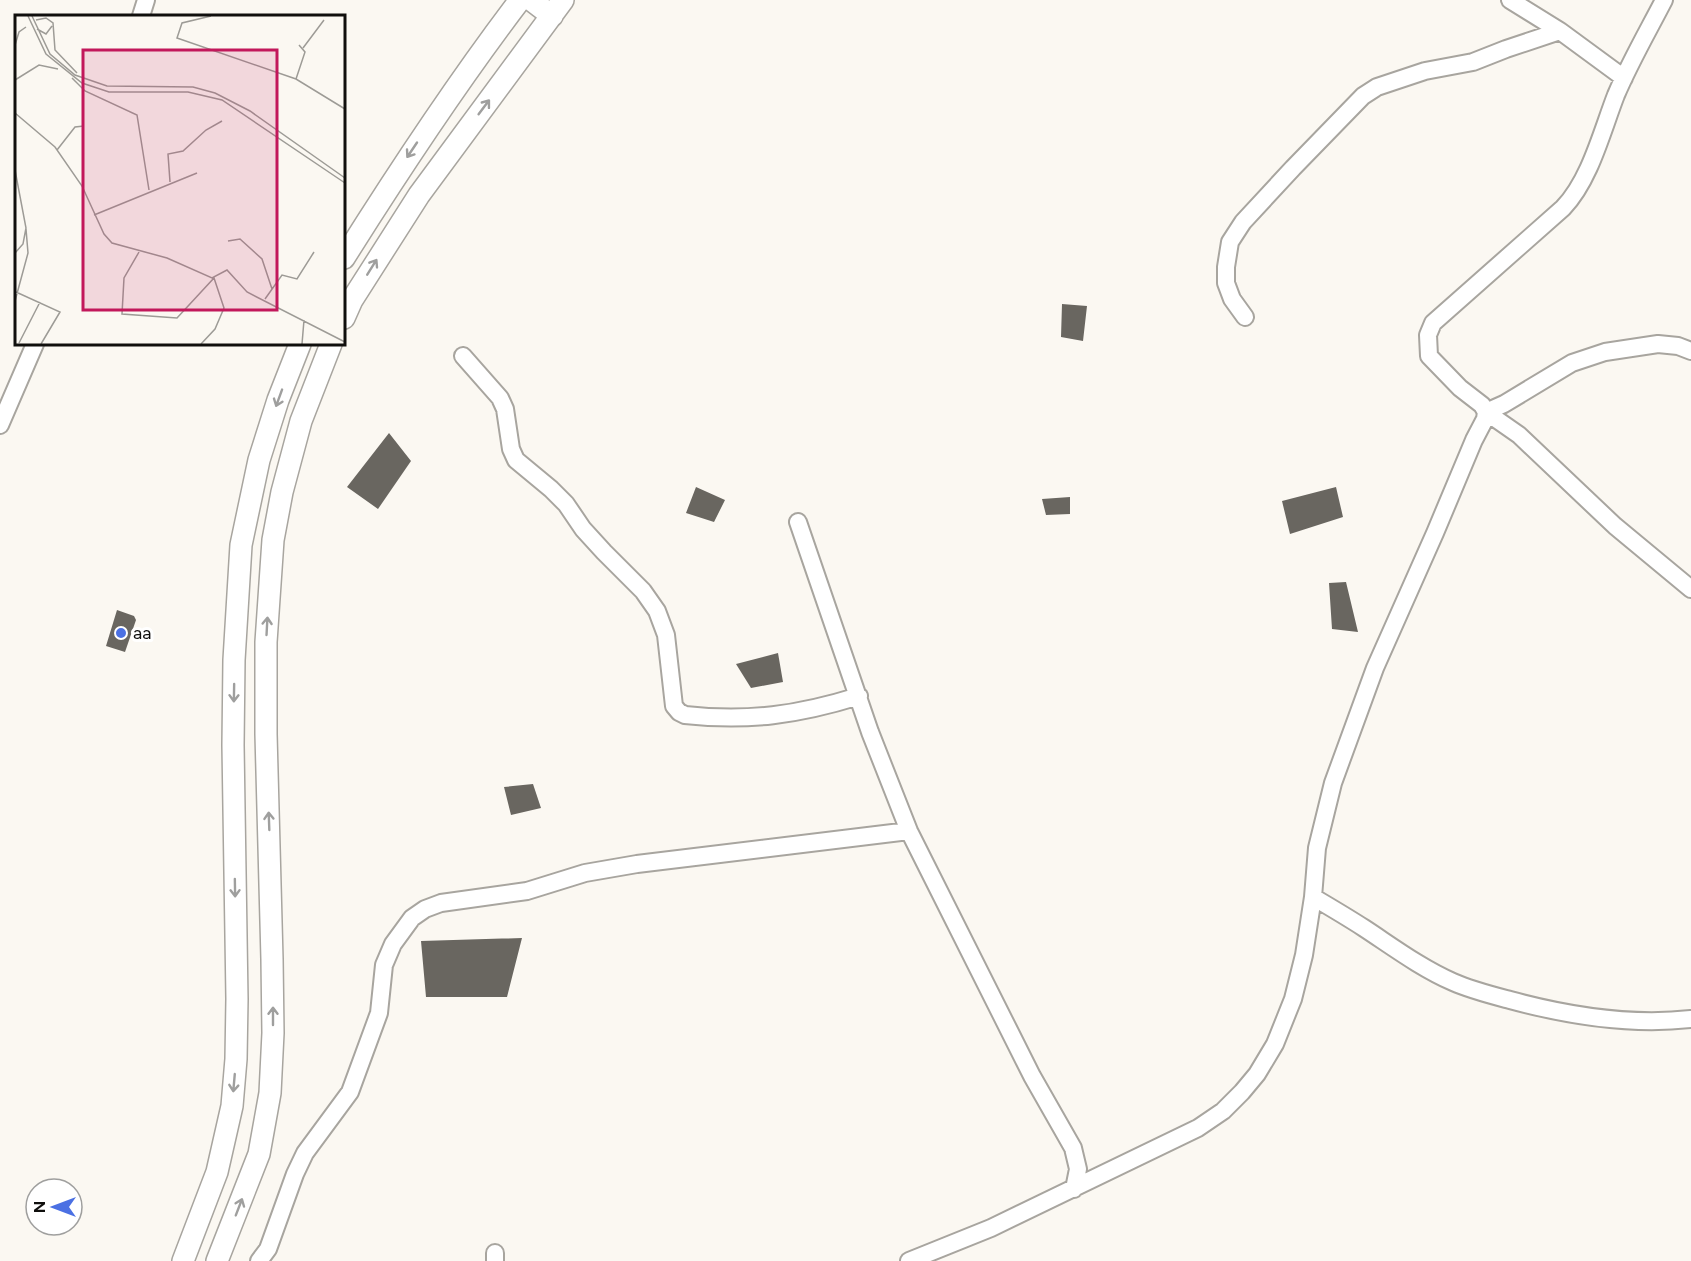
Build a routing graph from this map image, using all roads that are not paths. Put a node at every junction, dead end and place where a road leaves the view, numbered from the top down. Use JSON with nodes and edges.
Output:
{"nodes":[{"id":1,"x":146,"y":0,"type":"edge"},
{"id":2,"x":520,"y":0,"type":"edge"},
{"id":3,"x":531,"y":0,"type":"edge"},
{"id":4,"x":1510,"y":0,"type":"edge"},
{"id":5,"x":1664,"y":0,"type":"edge"},
{"id":6,"x":557,"y":8,"type":"edge"},
{"id":7,"x":141,"y":15,"type":"edge"},
{"id":8,"x":1560,"y":32,"type":"junction"},
{"id":9,"x":1624,"y":78,"type":"junction"},
{"id":10,"x":345,"y":256,"type":"edge"},
{"id":11,"x":345,"y":316,"type":"edge"},
{"id":12,"x":1245,"y":317,"type":"dead end"},
{"id":13,"x":34,"y":345,"type":"edge"},
{"id":14,"x":300,"y":345,"type":"edge"},
{"id":15,"x":331,"y":345,"type":"edge"},
{"id":16,"x":1691,"y":351,"type":"edge"},
{"id":17,"x":463,"y":356,"type":"dead end"},
{"id":18,"x":1486,"y":412,"type":"junction"},
{"id":19,"x":0,"y":425,"type":"edge"},
{"id":20,"x":798,"y":522,"type":"dead end"},
{"id":21,"x":1691,"y":589,"type":"edge"},
{"id":22,"x":859,"y":696,"type":"junction"},
{"id":23,"x":909,"y":831,"type":"junction"},
{"id":24,"x":1313,"y":897,"type":"junction"},
{"id":25,"x":1691,"y":1020,"type":"edge"},
{"id":26,"x":1074,"y":1189,"type":"junction"},
{"id":27,"x":198,"y":1224,"type":"junction"},
{"id":28,"x":174,"y":1261,"type":"edge"},
{"id":29,"x":183,"y":1261,"type":"edge"},
{"id":30,"x":218,"y":1261,"type":"edge"},
{"id":31,"x":259,"y":1261,"type":"edge"},
{"id":32,"x":909,"y":1261,"type":"edge"}],
"edges":[{"from":1,"to":7,"type":"street"},
{"from":2,"to":10,"type":"main road","one_way":true},
{"from":3,"to":6,"type":"main road"},
{"from":4,"to":8,"type":"street"},
{"from":5,"to":9,"type":"street"},
{"from":11,"to":6,"type":"main road","one_way":true},
{"from":8,"to":9,"type":"street"},
{"from":8,"to":12,"type":"street"},
{"from":9,"to":18,"type":"street"},
{"from":13,"to":19,"type":"street"},
{"from":14,"to":27,"type":"main road","one_way":true},
{"from":30,"to":15,"type":"main road","one_way":true},
{"from":16,"to":18,"type":"street"},
{"from":17,"to":22,"type":"street"},
{"from":18,"to":21,"type":"street"},
{"from":18,"to":24,"type":"street"},
{"from":20,"to":22,"type":"street"},
{"from":22,"to":23,"type":"street"},
{"from":23,"to":26,"type":"street"},
{"from":23,"to":31,"type":"street"},
{"from":24,"to":25,"type":"street"},
{"from":24,"to":26,"type":"street"},
{"from":26,"to":32,"type":"street"},
{"from":27,"to":28,"type":"main road"},
{"from":27,"to":29,"type":"main road"}]}
